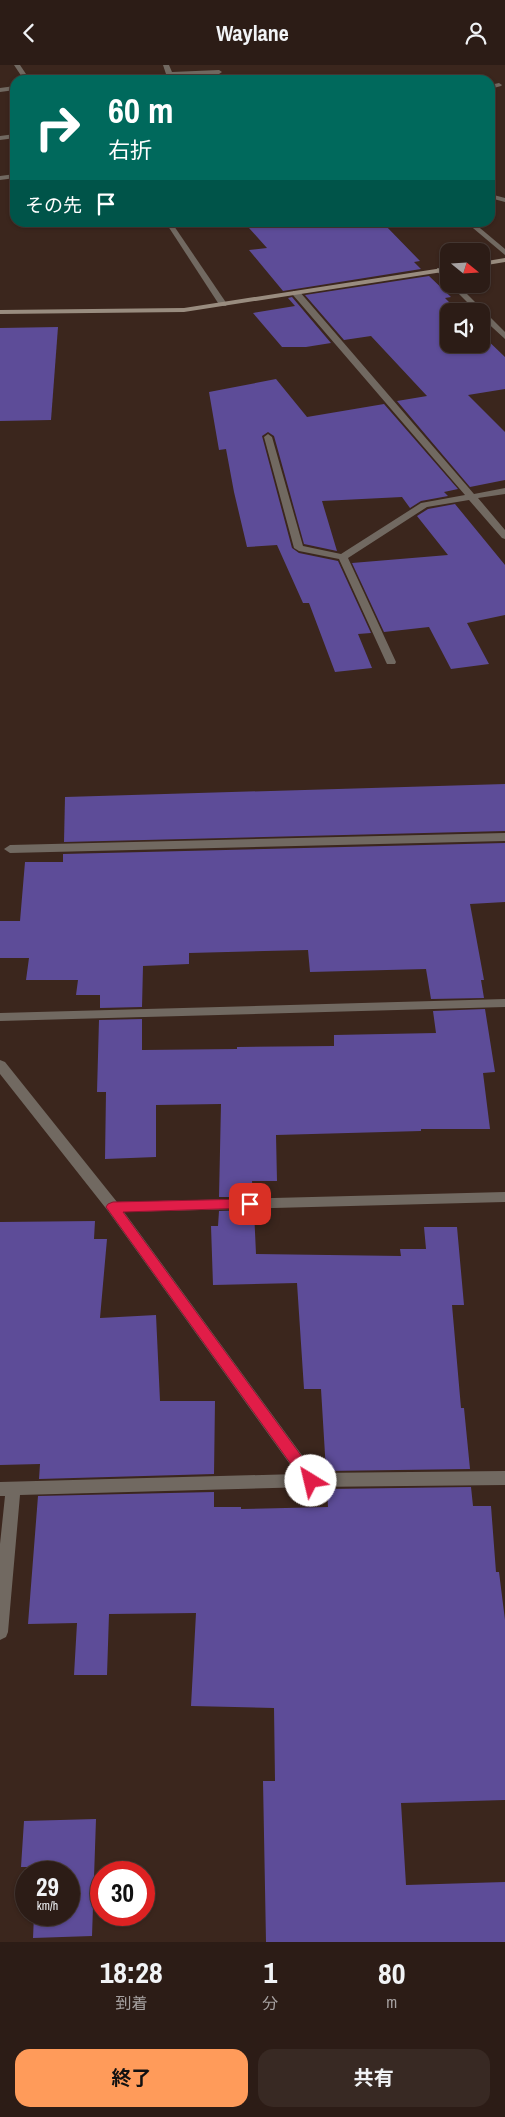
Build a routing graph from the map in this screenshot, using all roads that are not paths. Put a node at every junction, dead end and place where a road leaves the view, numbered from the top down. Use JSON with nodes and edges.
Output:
{"nodes":[{"id":1,"x":166,"y":65,"type":"edge"},
{"id":2,"x":219,"y":72,"type":"dead end"},
{"id":3,"x":500,"y":85,"type":"dead end"},
{"id":4,"x":495,"y":86,"type":"edge"},
{"id":5,"x":172,"y":227,"type":"edge"},
{"id":6,"x":475,"y":227,"type":"edge"},
{"id":7,"x":505,"y":253,"type":"edge"},
{"id":8,"x":505,"y":260,"type":"edge"},
{"id":9,"x":490,"y":262,"type":"edge"},
{"id":10,"x":440,"y":270,"type":"edge"},
{"id":11,"x":296,"y":293,"type":"junction"},
{"id":12,"x":462,"y":293,"type":"edge"},
{"id":13,"x":472,"y":303,"type":"edge"},
{"id":14,"x":223,"y":304,"type":"junction"},
{"id":15,"x":0,"y":312,"type":"edge"},
{"id":16,"x":490,"y":321,"type":"edge"},
{"id":17,"x":505,"y":337,"type":"edge"},
{"id":18,"x":268,"y":437,"type":"dead end"},
{"id":19,"x":505,"y":491,"type":"edge"},
{"id":20,"x":472,"y":497,"type":"junction"},
{"id":21,"x":505,"y":536,"type":"edge"},
{"id":22,"x":343,"y":557,"type":"junction"},
{"id":23,"x":391,"y":662,"type":"dead end"},
{"id":24,"x":505,"y":837,"type":"edge"},
{"id":25,"x":10,"y":849,"type":"dead end"},
{"id":26,"x":505,"y":1003,"type":"edge"},
{"id":27,"x":0,"y":1017,"type":"edge"},
{"id":28,"x":0,"y":1065,"type":"edge"},
{"id":29,"x":505,"y":1197,"type":"edge"},
{"id":30,"x":113,"y":1207,"type":"junction"},
{"id":31,"x":505,"y":1479,"type":"edge"},
{"id":32,"x":311,"y":1481,"type":"junction"},
{"id":33,"x":6,"y":1489,"type":"edge"},
{"id":34,"x":0,"y":1632,"type":"edge"}],
"edges":[{"from":1,"to":2,"type":"street"},
{"from":3,"to":4,"type":"street"},
{"from":5,"to":14,"type":"street"},
{"from":6,"to":7,"type":"street"},
{"from":8,"to":9,"type":"street"},
{"from":10,"to":11,"type":"street"},
{"from":11,"to":14,"type":"street"},
{"from":11,"to":20,"type":"street"},
{"from":12,"to":13,"type":"street"},
{"from":14,"to":15,"type":"street"},
{"from":16,"to":17,"type":"street"},
{"from":18,"to":22,"type":"street"},
{"from":19,"to":20,"type":"street"},
{"from":20,"to":21,"type":"street"},
{"from":20,"to":22,"type":"street"},
{"from":22,"to":23,"type":"street"},
{"from":24,"to":25,"type":"street"},
{"from":26,"to":27,"type":"street"},
{"from":28,"to":30,"type":"street"},
{"from":29,"to":30,"type":"street"},
{"from":30,"to":32,"type":"street"},
{"from":31,"to":32,"type":"street"},
{"from":32,"to":33,"type":"street"},
{"from":33,"to":34,"type":"street"}]}
